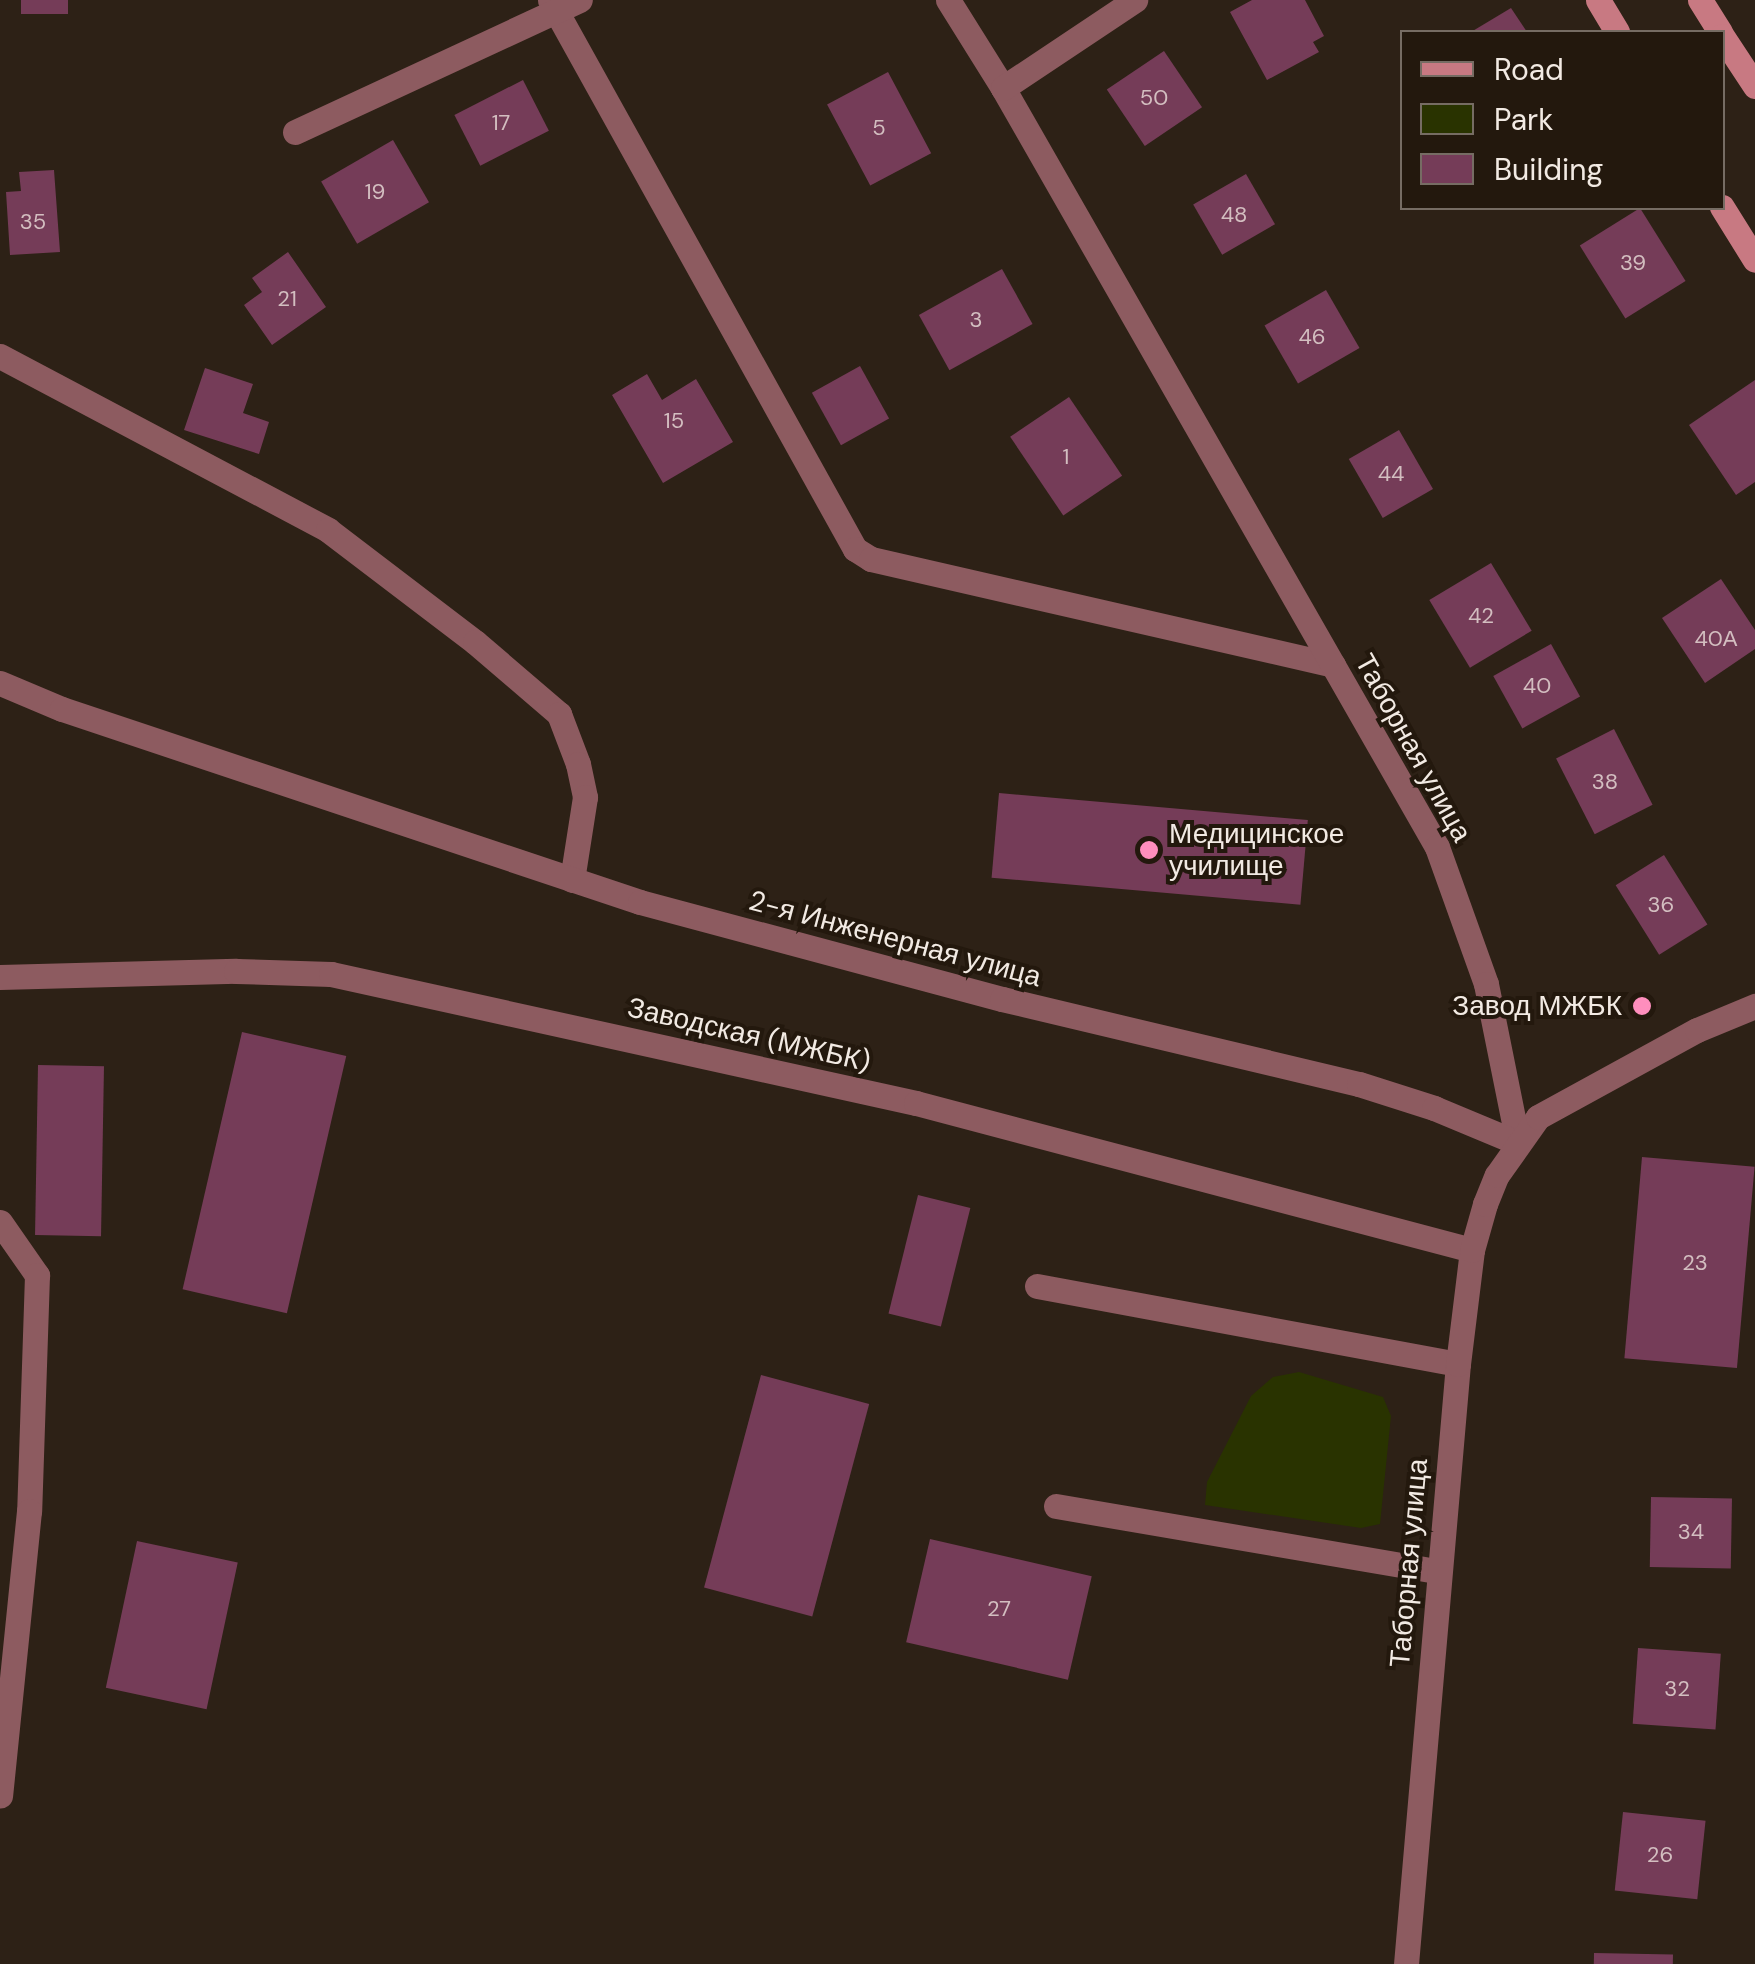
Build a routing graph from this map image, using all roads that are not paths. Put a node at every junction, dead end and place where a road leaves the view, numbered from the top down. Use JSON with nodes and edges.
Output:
{"nodes":[{"id":1,"x":580,"y":0,"type":"edge"},
{"id":2,"x":948,"y":0,"type":"edge"},
{"id":3,"x":1135,"y":0,"type":"edge"},
{"id":4,"x":1598,"y":0,"type":"edge"},
{"id":5,"x":1700,"y":0,"type":"edge"},
{"id":6,"x":553,"y":6,"type":"edge"},
{"id":7,"x":1617,"y":30,"type":"edge"},
{"id":8,"x":1719,"y":30,"type":"edge"},
{"id":9,"x":1725,"y":40,"type":"edge"},
{"id":10,"x":1755,"y":86,"type":"edge"},
{"id":11,"x":1004,"y":88,"type":"junction"},
{"id":12,"x":295,"y":132,"type":"dead end"},
{"id":13,"x":1724,"y":210,"type":"edge"},
{"id":14,"x":1755,"y":260,"type":"edge"},
{"id":15,"x":0,"y":356,"type":"edge"},
{"id":16,"x":1333,"y":665,"type":"junction"},
{"id":17,"x":0,"y":683,"type":"edge"},
{"id":18,"x":572,"y":880,"type":"junction"},
{"id":19,"x":0,"y":977,"type":"edge"},
{"id":20,"x":1755,"y":1006,"type":"edge"},
{"id":21,"x":1518,"y":1143,"type":"junction"},
{"id":22,"x":0,"y":1222,"type":"edge"},
{"id":23,"x":1472,"y":1250,"type":"junction"},
{"id":24,"x":1037,"y":1286,"type":"dead end"},
{"id":25,"x":1458,"y":1364,"type":"junction"},
{"id":26,"x":1056,"y":1506,"type":"dead end"},
{"id":27,"x":1437,"y":1571,"type":"junction"},
{"id":28,"x":0,"y":1796,"type":"edge"},
{"id":29,"x":1406,"y":1964,"type":"edge"}],
"edges":[{"from":1,"to":6,"type":"street"},
{"from":2,"to":11,"type":"street","name":"Таборная улица"},
{"from":3,"to":11,"type":"street"},
{"from":4,"to":7,"type":"main road"},
{"from":5,"to":8,"type":"main road"},
{"from":6,"to":12,"type":"street"},
{"from":6,"to":16,"type":"street"},
{"from":9,"to":10,"type":"main road"},
{"from":11,"to":16,"type":"street","name":"Таборная улица"},
{"from":13,"to":14,"type":"main road"},
{"from":15,"to":18,"type":"street"},
{"from":16,"to":21,"type":"street","name":"Таборная улица"},
{"from":17,"to":18,"type":"street","name":"2-я Инженерная улица"},
{"from":18,"to":21,"type":"street","name":"2-я Инженерная улица"},
{"from":19,"to":23,"type":"street","name":"Заводская (МЖБК)"},
{"from":20,"to":21,"type":"street"},
{"from":21,"to":23,"type":"street","name":"Таборная улица"},
{"from":22,"to":28,"type":"street"},
{"from":23,"to":25,"type":"street","name":"Таборная улица"},
{"from":24,"to":25,"type":"street"},
{"from":25,"to":27,"type":"street","name":"Таборная улица"},
{"from":26,"to":27,"type":"street"},
{"from":27,"to":29,"type":"street","name":"Таборная улица"}]}
